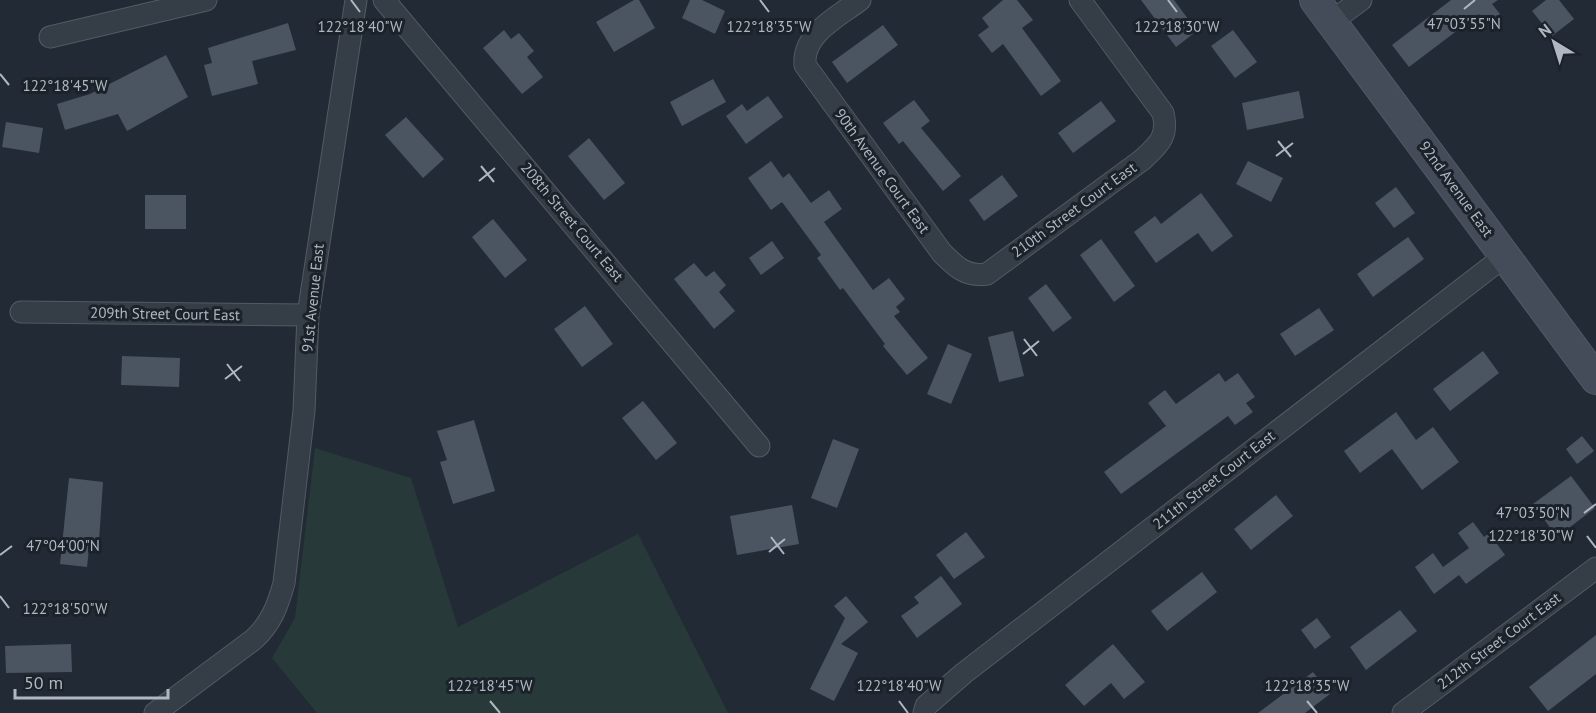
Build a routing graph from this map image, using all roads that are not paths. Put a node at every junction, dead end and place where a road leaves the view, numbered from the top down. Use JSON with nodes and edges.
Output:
{"nodes":[{"id":1,"x":206,"y":0,"type":"edge"},
{"id":2,"x":356,"y":0,"type":"edge"},
{"id":3,"x":384,"y":0,"type":"edge"},
{"id":4,"x":860,"y":0,"type":"edge"},
{"id":5,"x":1080,"y":0,"type":"edge"},
{"id":6,"x":1361,"y":0,"type":"edge"},
{"id":7,"x":1323,"y":11,"type":"edge"},
{"id":8,"x":50,"y":37,"type":"dead end"},
{"id":9,"x":1505,"y":256,"type":"junction"},
{"id":10,"x":975,"y":276,"type":"joint"},
{"id":11,"x":21,"y":312,"type":"dead end"},
{"id":12,"x":308,"y":315,"type":"junction"},
{"id":13,"x":1596,"y":379,"type":"edge"},
{"id":14,"x":759,"y":446,"type":"dead end"},
{"id":15,"x":1596,"y":568,"type":"edge"},
{"id":16,"x":925,"y":710,"type":"edge"},
{"id":17,"x":155,"y":713,"type":"edge"},
{"id":18,"x":1403,"y":713,"type":"edge"}],
"edges":[{"from":1,"to":8,"type":"street"},
{"from":2,"to":12,"type":"street","name":"91st Avenue East"},
{"from":3,"to":14,"type":"street","name":"208th Street Court East"},
{"from":4,"to":10,"type":"street","name":"90th Avenue Court East"},
{"from":5,"to":10,"type":"street","name":"210th Street Court East"},
{"from":6,"to":7,"type":"street"},
{"from":7,"to":9,"type":"street","name":"92nd Avenue East"},
{"from":9,"to":13,"type":"street","name":"92nd Avenue East"},
{"from":9,"to":16,"type":"street","name":"211th Street Court East"},
{"from":11,"to":12,"type":"street","name":"209th Street Court East"},
{"from":12,"to":17,"type":"street","name":"91st Avenue East"},
{"from":15,"to":18,"type":"street","name":"212th Street Court East"}]}
